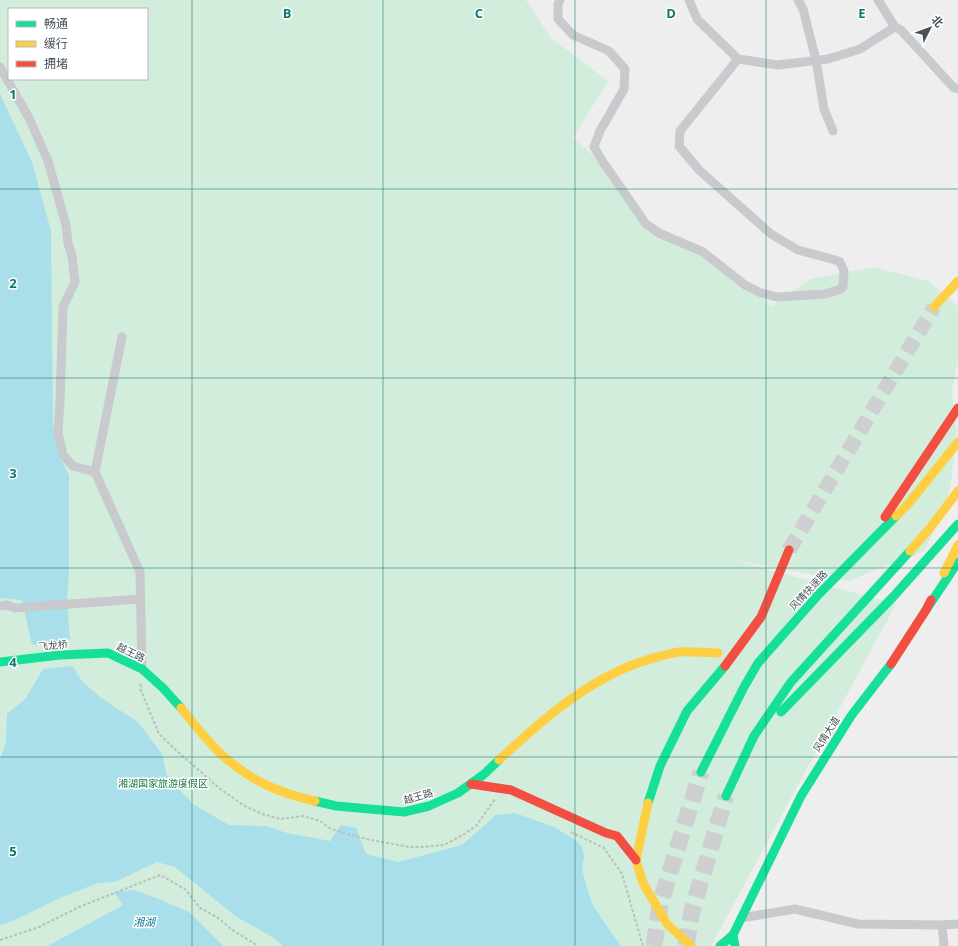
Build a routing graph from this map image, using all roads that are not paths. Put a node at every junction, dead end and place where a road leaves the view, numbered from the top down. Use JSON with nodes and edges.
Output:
{"nodes":[{"id":1,"x":560,"y":0,"type":"edge"},
{"id":2,"x":689,"y":0,"type":"edge"},
{"id":3,"x":798,"y":0,"type":"edge"},
{"id":4,"x":878,"y":0,"type":"edge"},
{"id":5,"x":895,"y":27,"type":"junction"},
{"id":6,"x":738,"y":59,"type":"junction"},
{"id":7,"x":816,"y":60,"type":"junction"},
{"id":8,"x":0,"y":67,"type":"edge"},
{"id":9,"x":958,"y":89,"type":"edge"},
{"id":10,"x":833,"y":131,"type":"dead end"},
{"id":11,"x":958,"y":281,"type":"edge"},
{"id":12,"x":934,"y":307,"type":"tunnel mouth"},
{"id":13,"x":122,"y":337,"type":"dead end"},
{"id":14,"x":958,"y":408,"type":"edge"},
{"id":15,"x":958,"y":442,"type":"edge"},
{"id":16,"x":95,"y":472,"type":"junction"},
{"id":17,"x":958,"y":491,"type":"edge"},
{"id":18,"x":958,"y":524,"type":"edge"},
{"id":19,"x":958,"y":545,"type":"edge"},
{"id":20,"x":789,"y":550,"type":"tunnel mouth"},
{"id":21,"x":862,"y":550,"type":"junction"},
{"id":22,"x":958,"y":562,"type":"edge"},
{"id":23,"x":140,"y":599,"type":"junction"},
{"id":24,"x":0,"y":606,"type":"edge"},
{"id":25,"x":926,"y":610,"type":"junction"},
{"id":26,"x":108,"y":653,"type":"joint"},
{"id":27,"x":718,"y":653,"type":"dead end"},
{"id":28,"x":0,"y":662,"type":"edge"},
{"id":29,"x":142,"y":668,"type":"junction"},
{"id":30,"x":701,"y":772,"type":"tunnel mouth"},
{"id":31,"x":471,"y":784,"type":"junction"},
{"id":32,"x":646,"y":808,"type":"junction"},
{"id":33,"x":617,"y":836,"type":"junction"},
{"id":34,"x":636,"y":860,"type":"junction"},
{"id":35,"x":741,"y":918,"type":"junction"},
{"id":36,"x":958,"y":924,"type":"edge"},
{"id":37,"x":942,"y":925,"type":"junction"},
{"id":38,"x":733,"y":935,"type":"junction"},
{"id":39,"x":691,"y":946,"type":"edge"},
{"id":40,"x":720,"y":946,"type":"edge"},
{"id":41,"x":735,"y":946,"type":"edge"},
{"id":42,"x":944,"y":946,"type":"edge"}],
"edges":[{"from":1,"to":6,"type":"street"},
{"from":2,"to":6,"type":"street"},
{"from":3,"to":7,"type":"street"},
{"from":4,"to":5,"type":"street"},
{"from":5,"to":7,"type":"street"},
{"from":5,"to":9,"type":"street"},
{"from":6,"to":7,"type":"street"},
{"from":7,"to":10,"type":"street"},
{"from":8,"to":16,"type":"street"},
{"from":11,"to":12,"type":"main road"},
{"from":13,"to":16,"type":"street"},
{"from":14,"to":21,"type":"main road"},
{"from":15,"to":21,"type":"main road","name":"风情快速路"},
{"from":16,"to":23,"type":"street"},
{"from":17,"to":18,"type":"main road"},
{"from":19,"to":25,"type":"main road","name":"风情大道"},
{"from":20,"to":32,"type":"main road"},
{"from":21,"to":30,"type":"main road","name":"风情快速路"},
{"from":22,"to":25,"type":"main road"},
{"from":23,"to":24,"type":"street"},
{"from":23,"to":29,"type":"street"},
{"from":25,"to":35,"type":"main road","name":"风情大道"},
{"from":26,"to":28,"type":"main road","name":"飞龙桥"},
{"from":26,"to":29,"type":"main road","name":"越王路"},
{"from":27,"to":31,"type":"main road","name":"越王路"},
{"from":29,"to":31,"type":"main road","name":"越王路"},
{"from":31,"to":33,"type":"main road"},
{"from":32,"to":33,"type":"main road"},
{"from":32,"to":34,"type":"main road"},
{"from":33,"to":34,"type":"main road"},
{"from":34,"to":39,"type":"main road"},
{"from":35,"to":37,"type":"street"},
{"from":35,"to":38,"type":"main road","name":"风情大道"},
{"from":36,"to":37,"type":"street"},
{"from":37,"to":42,"type":"street"},
{"from":38,"to":40,"type":"main road"},
{"from":38,"to":41,"type":"main road"}]}
